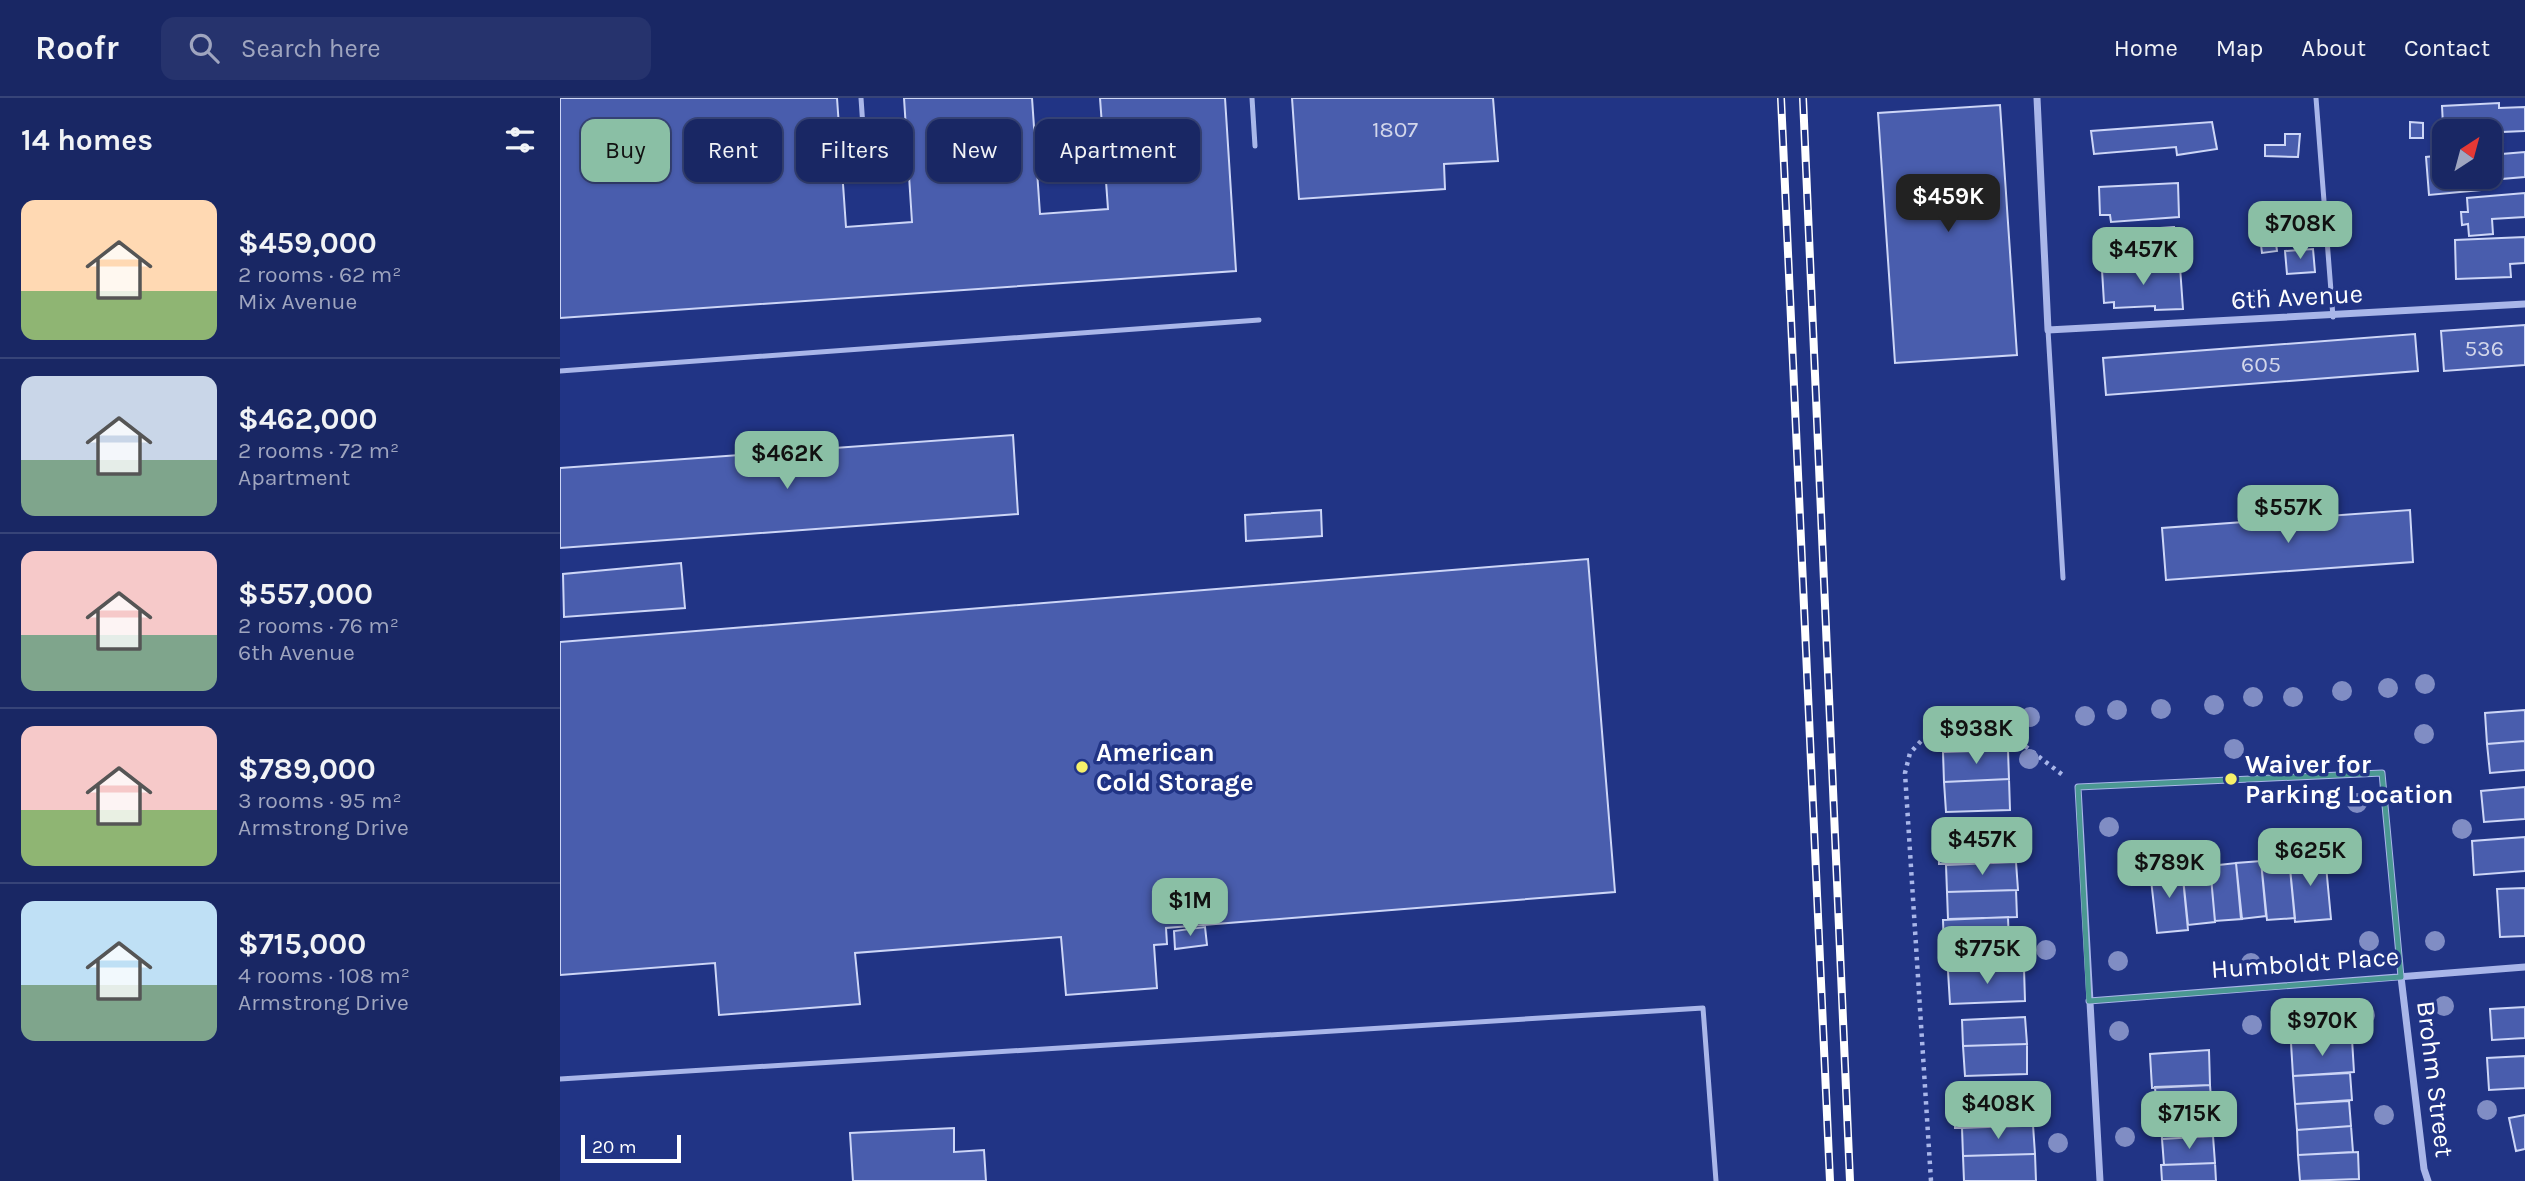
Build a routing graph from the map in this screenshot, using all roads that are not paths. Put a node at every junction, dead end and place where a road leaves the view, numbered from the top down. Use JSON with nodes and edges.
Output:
{"nodes":[{"id":1,"x":861,"y":98,"type":"edge"},
{"id":2,"x":1252,"y":98,"type":"edge"},
{"id":3,"x":2037,"y":98,"type":"edge"},
{"id":4,"x":2316,"y":98,"type":"edge"},
{"id":5,"x":862,"y":119,"type":"edge"},
{"id":6,"x":1255,"y":146,"type":"dead end"},
{"id":7,"x":2525,"y":304,"type":"edge"},
{"id":8,"x":2333,"y":317,"type":"junction"},
{"id":9,"x":1259,"y":320,"type":"dead end"},
{"id":10,"x":2048,"y":330,"type":"junction"},
{"id":11,"x":560,"y":371,"type":"edge"},
{"id":12,"x":2063,"y":578,"type":"dead end"},
{"id":13,"x":2525,"y":967,"type":"edge"},
{"id":14,"x":2401,"y":977,"type":"junction"},
{"id":15,"x":2089,"y":1001,"type":"junction"},
{"id":16,"x":560,"y":1079,"type":"edge"},
{"id":17,"x":1716,"y":1181,"type":"edge"},
{"id":18,"x":2100,"y":1181,"type":"edge"},
{"id":19,"x":2428,"y":1181,"type":"edge"}],
"edges":[{"from":1,"to":5,"type":"lane"},
{"from":2,"to":6,"type":"lane"},
{"from":3,"to":10,"type":"street"},
{"from":4,"to":8,"type":"lane"},
{"from":7,"to":8,"type":"street","name":"6th Avenue"},
{"from":8,"to":10,"type":"street","name":"6th Avenue"},
{"from":9,"to":11,"type":"lane"},
{"from":10,"to":12,"type":"lane"},
{"from":13,"to":14,"type":"street","name":"Humboldt Place"},
{"from":14,"to":15,"type":"street","name":"Humboldt Place"},
{"from":14,"to":15,"type":"street","name":"Brohm Street"},
{"from":14,"to":19,"type":"street","name":"Brohm Street"},
{"from":15,"to":18,"type":"street"},
{"from":16,"to":17,"type":"lane"}]}
